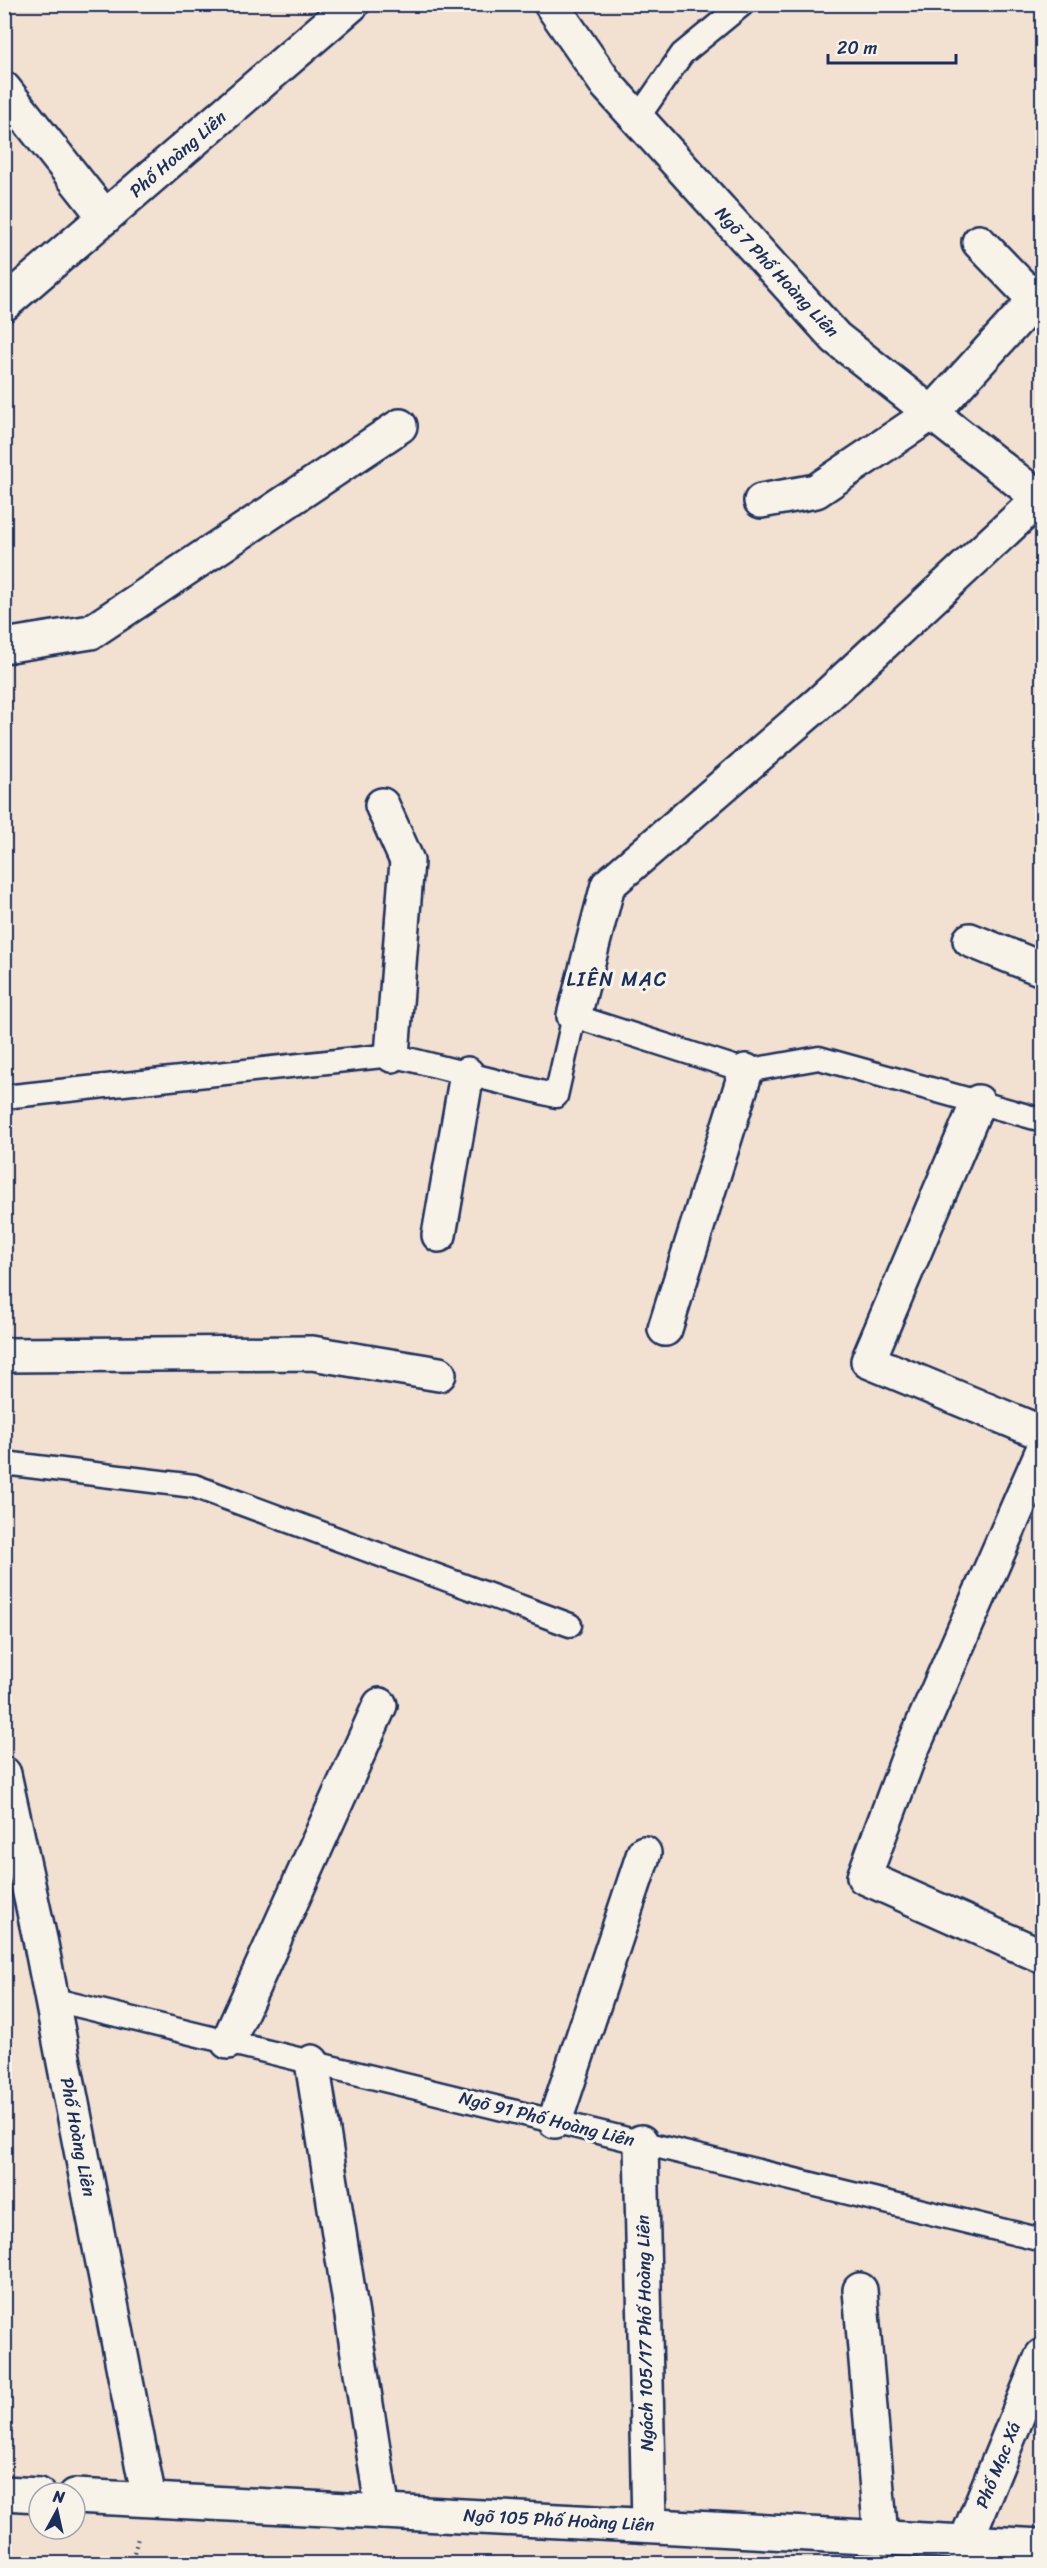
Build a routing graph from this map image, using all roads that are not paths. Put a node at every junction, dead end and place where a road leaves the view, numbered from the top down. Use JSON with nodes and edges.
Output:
{"nodes":[{"id":1,"x":352,"y":4,"type":"edge"},
{"id":2,"x":551,"y":4,"type":"edge"},
{"id":3,"x":742,"y":4,"type":"edge"},
{"id":4,"x":4,"y":89,"type":"edge"},
{"id":5,"x":637,"y":119,"type":"junction"},
{"id":6,"x":105,"y":217,"type":"junction"},
{"id":7,"x":979,"y":242,"type":"dead end"},
{"id":8,"x":4,"y":304,"type":"edge"},
{"id":9,"x":932,"y":414,"type":"junction"},
{"id":10,"x":400,"y":426,"type":"dead end"},
{"id":11,"x":1041,"y":499,"type":"edge"},
{"id":12,"x":761,"y":501,"type":"dead end"},
{"id":13,"x":4,"y":646,"type":"edge"},
{"id":14,"x":382,"y":805,"type":"dead end"},
{"id":15,"x":970,"y":940,"type":"dead end"},
{"id":16,"x":1042,"y":969,"type":"edge"},
{"id":17,"x":574,"y":1016,"type":"junction"},
{"id":18,"x":392,"y":1055,"type":"junction"},
{"id":19,"x":746,"y":1071,"type":"junction"},
{"id":20,"x":467,"y":1074,"type":"junction"},
{"id":21,"x":4,"y":1097,"type":"edge"},
{"id":22,"x":978,"y":1102,"type":"junction"},
{"id":23,"x":1042,"y":1120,"type":"edge"},
{"id":24,"x":439,"y":1235,"type":"dead end"},
{"id":25,"x":664,"y":1329,"type":"dead end"},
{"id":26,"x":4,"y":1355,"type":"edge"},
{"id":27,"x":439,"y":1374,"type":"dead end"},
{"id":28,"x":1042,"y":1433,"type":"edge"},
{"id":29,"x":1042,"y":1452,"type":"edge"},
{"id":30,"x":4,"y":1463,"type":"edge"},
{"id":31,"x":570,"y":1625,"type":"dead end"},
{"id":32,"x":380,"y":1705,"type":"dead end"},
{"id":33,"x":4,"y":1774,"type":"edge"},
{"id":34,"x":644,"y":1853,"type":"dead end"},
{"id":35,"x":1042,"y":1956,"type":"edge"},
{"id":36,"x":51,"y":1999,"type":"junction"},
{"id":37,"x":228,"y":2042,"type":"junction"},
{"id":38,"x":312,"y":2062,"type":"junction"},
{"id":39,"x":555,"y":2121,"type":"junction"},
{"id":40,"x":641,"y":2142,"type":"junction"},
{"id":41,"x":1042,"y":2240,"type":"edge"},
{"id":42,"x":860,"y":2290,"type":"dead end"},
{"id":43,"x":1042,"y":2356,"type":"edge"},
{"id":44,"x":4,"y":2493,"type":"edge"},
{"id":45,"x":27,"y":2494,"type":"edge"},
{"id":46,"x":87,"y":2496,"type":"edge"},
{"id":47,"x":149,"y":2499,"type":"junction"},
{"id":48,"x":383,"y":2512,"type":"junction"},
{"id":49,"x":649,"y":2525,"type":"junction"},
{"id":50,"x":881,"y":2536,"type":"junction"},
{"id":51,"x":966,"y":2541,"type":"junction"},
{"id":52,"x":1042,"y":2546,"type":"edge"}],
"edges":[{"from":1,"to":6,"type":"street","name":"Phố Hoàng Liên"},
{"from":2,"to":5,"type":"street","name":"Ngõ 7 Phố Hoàng Liên"},
{"from":3,"to":5,"type":"lane"},
{"from":4,"to":6,"type":"street"},
{"from":5,"to":9,"type":"street","name":"Ngõ 7 Phố Hoàng Liên"},
{"from":6,"to":8,"type":"street","name":"Phố Hoàng Liên"},
{"from":7,"to":9,"type":"street"},
{"from":9,"to":11,"type":"street","name":"Ngõ 7 Phố Hoàng Liên"},
{"from":9,"to":12,"type":"street"},
{"from":10,"to":13,"type":"street"},
{"from":11,"to":17,"type":"street"},
{"from":14,"to":18,"type":"street"},
{"from":15,"to":16,"type":"street"},
{"from":17,"to":19,"type":"lane"},
{"from":17,"to":20,"type":"lane"},
{"from":18,"to":20,"type":"lane"},
{"from":18,"to":21,"type":"lane"},
{"from":19,"to":22,"type":"lane"},
{"from":19,"to":25,"type":"street"},
{"from":20,"to":24,"type":"street"},
{"from":22,"to":23,"type":"lane"},
{"from":22,"to":28,"type":"street"},
{"from":26,"to":27,"type":"street"},
{"from":29,"to":35,"type":"street"},
{"from":30,"to":31,"type":"lane"},
{"from":32,"to":37,"type":"street"},
{"from":33,"to":36,"type":"street","name":"Phố Hoàng Liên"},
{"from":34,"to":39,"type":"street"},
{"from":36,"to":37,"type":"lane","name":"Ngõ 91 Phố Hoàng Liên"},
{"from":36,"to":47,"type":"street","name":"Phố Hoàng Liên"},
{"from":37,"to":38,"type":"lane","name":"Ngõ 91 Phố Hoàng Liên"},
{"from":38,"to":39,"type":"lane","name":"Ngõ 91 Phố Hoàng Liên"},
{"from":38,"to":48,"type":"street"},
{"from":39,"to":40,"type":"lane","name":"Ngõ 91 Phố Hoàng Liên"},
{"from":40,"to":41,"type":"lane","name":"Ngõ 91 Phố Hoàng Liên"},
{"from":40,"to":49,"type":"street","name":"Ngách 105/17 Phố Hoàng Liên"},
{"from":42,"to":50,"type":"street"},
{"from":43,"to":51,"type":"street","name":"Phố Mạc Xá"},
{"from":44,"to":45,"type":"street"},
{"from":46,"to":47,"type":"street","name":"Ngõ 105 Phố Hoàng Liên"},
{"from":47,"to":48,"type":"street","name":"Ngõ 105 Phố Hoàng Liên"},
{"from":48,"to":49,"type":"street","name":"Ngõ 105 Phố Hoàng Liên"},
{"from":49,"to":50,"type":"street","name":"Ngõ 105 Phố Hoàng Liên"},
{"from":50,"to":51,"type":"street","name":"Ngõ 105 Phố Hoàng Liên"},
{"from":51,"to":52,"type":"street","name":"Ngõ 105 Phố Hoàng Liên"}]}
